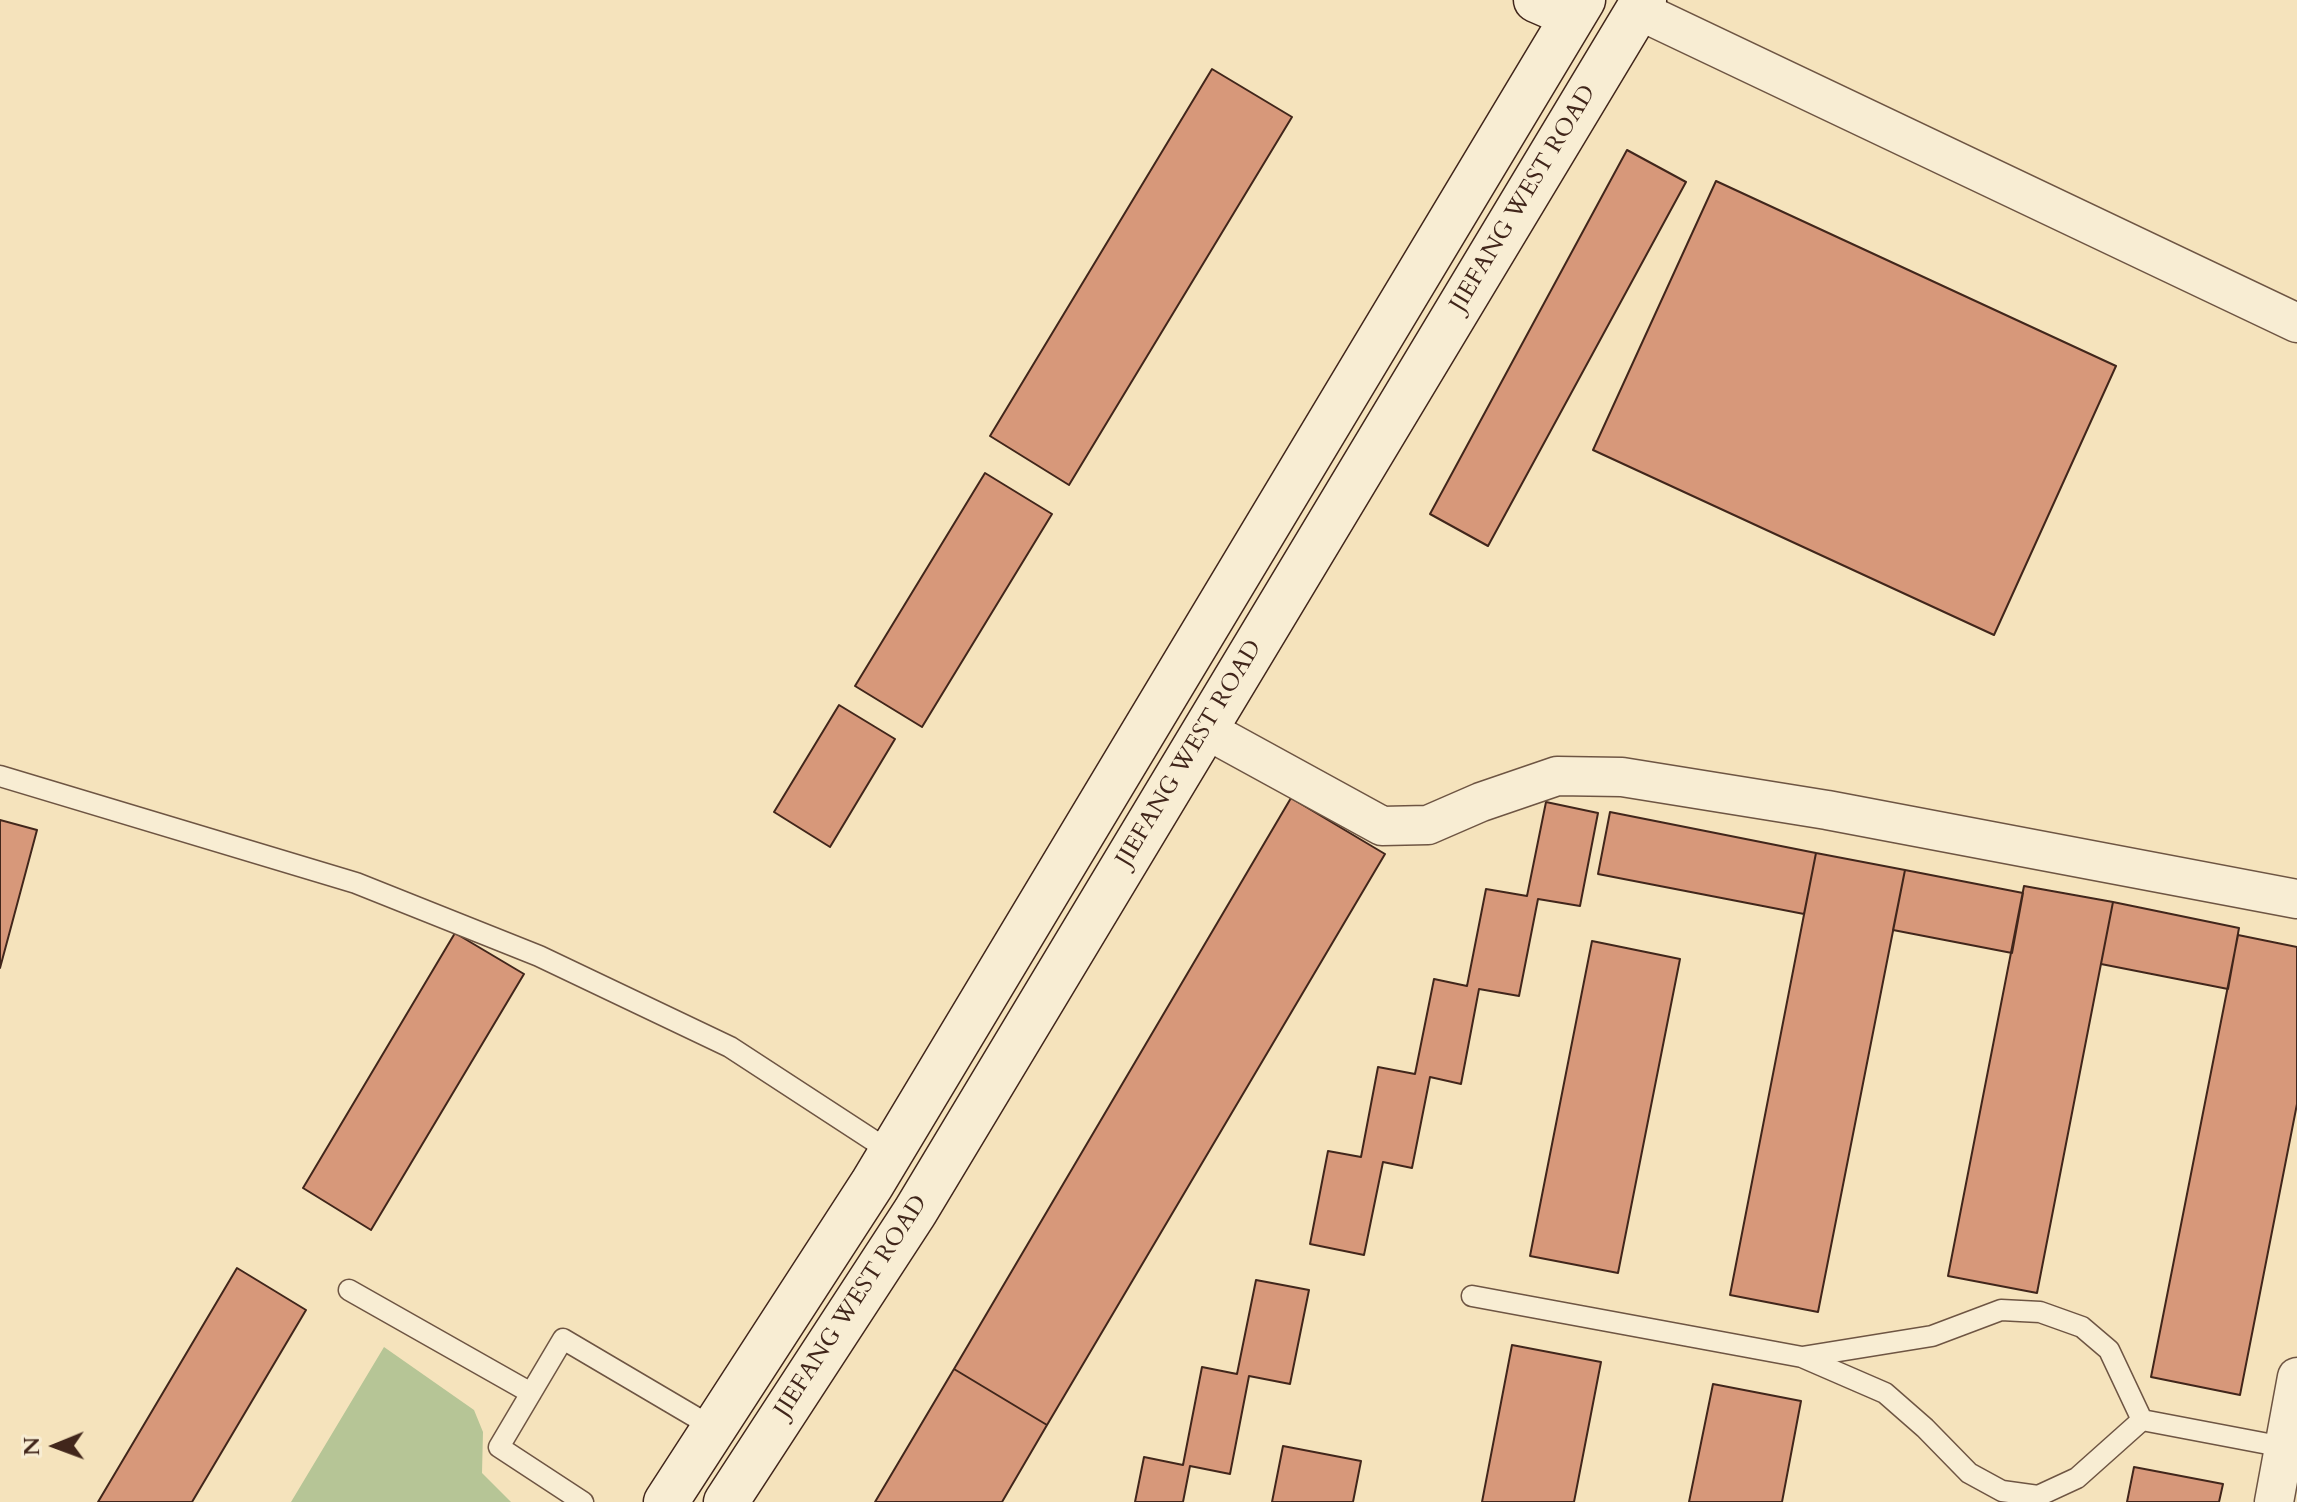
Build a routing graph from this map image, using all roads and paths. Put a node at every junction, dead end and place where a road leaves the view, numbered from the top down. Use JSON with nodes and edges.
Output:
{"nodes":[{"id":1,"x":1564,"y":5,"type":"edge"},
{"id":2,"x":1641,"y":5,"type":"edge"},
{"id":3,"x":2297,"y":323,"type":"edge"},
{"id":4,"x":1205,"y":729,"type":"junction"},
{"id":5,"x":0,"y":776,"type":"edge"},
{"id":6,"x":2297,"y":899,"type":"edge"},
{"id":7,"x":891,"y":1152,"type":"junction"},
{"id":8,"x":349,"y":1290,"type":"dead end"},
{"id":9,"x":1472,"y":1296,"type":"dead end"},
{"id":10,"x":1802,"y":1357,"type":"junction"},
{"id":11,"x":2296,"y":1387,"type":"edge"},
{"id":12,"x":531,"y":1393,"type":"junction"},
{"id":13,"x":2142,"y":1420,"type":"junction"},
{"id":14,"x":714,"y":1428,"type":"junction"},
{"id":15,"x":2284,"y":1447,"type":"junction"},
{"id":16,"x":583,"y":1502,"type":"edge"},
{"id":17,"x":666,"y":1502,"type":"edge"},
{"id":18,"x":726,"y":1502,"type":"edge"},
{"id":19,"x":2274,"y":1502,"type":"edge"}],
"edges":[{"from":1,"to":7,"type":"main road","name":"JIEFANG WEST ROAD"},
{"from":2,"to":3,"type":"street"},
{"from":2,"to":4,"type":"main road","name":"JIEFANG WEST ROAD"},
{"from":4,"to":6,"type":"street"},
{"from":4,"to":18,"type":"main road","name":"JIEFANG WEST ROAD"},
{"from":5,"to":7,"type":"lane"},
{"from":7,"to":14,"type":"main road","name":"JIEFANG WEST ROAD"},
{"from":8,"to":12,"type":"lane"},
{"from":9,"to":10,"type":"lane"},
{"from":10,"to":13,"type":"lane"},
{"from":10,"to":13,"type":"lane"},
{"from":11,"to":15,"type":"street"},
{"from":12,"to":14,"type":"lane"},
{"from":12,"to":16,"type":"lane"},
{"from":13,"to":15,"type":"lane"},
{"from":14,"to":17,"type":"main road","name":"JIEFANG WEST ROAD"},
{"from":15,"to":19,"type":"street"}]}
